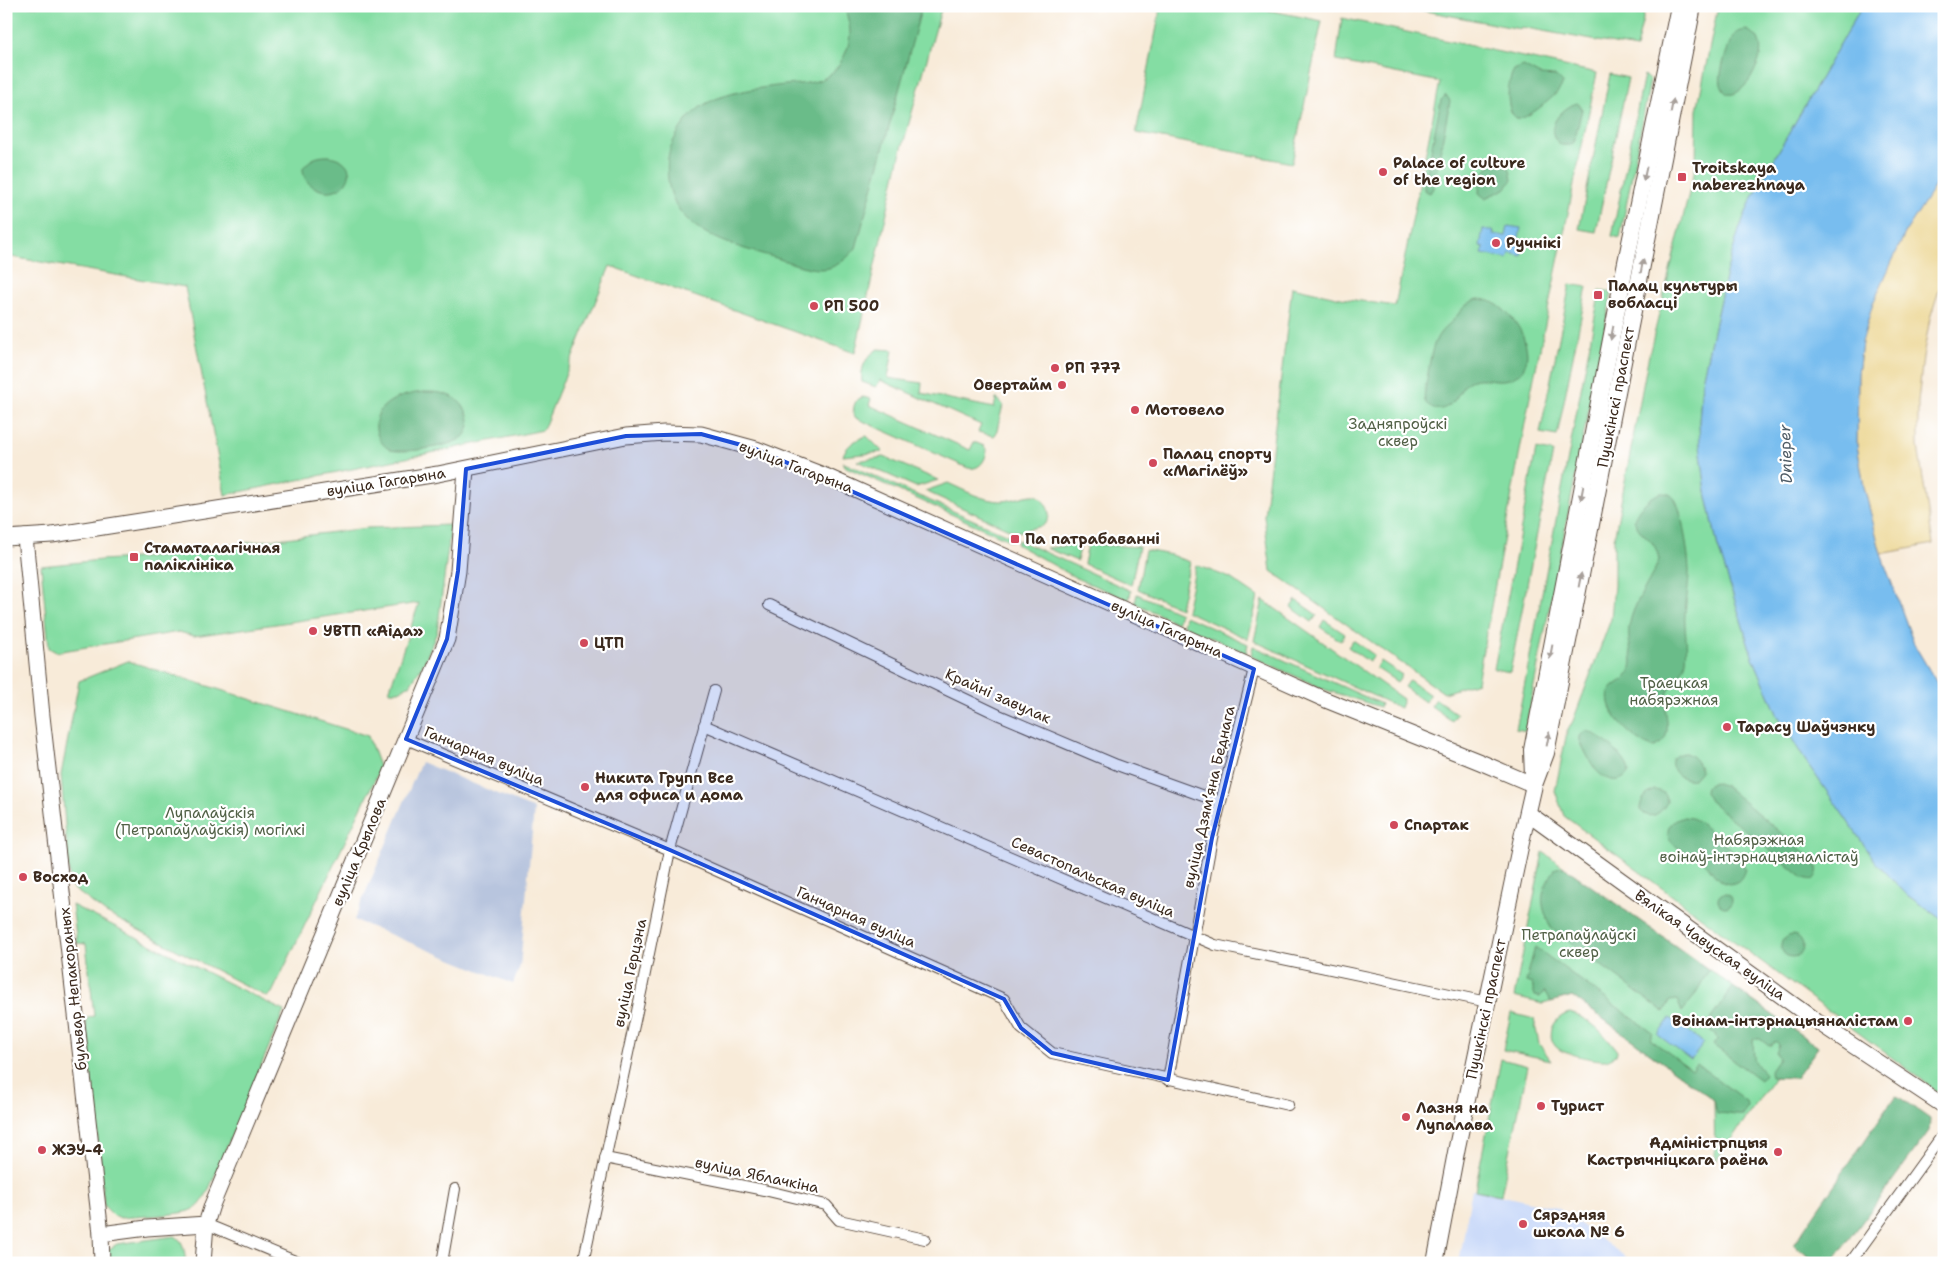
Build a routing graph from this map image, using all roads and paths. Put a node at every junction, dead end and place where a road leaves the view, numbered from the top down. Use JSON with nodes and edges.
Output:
{"nodes":[{"id":1,"x":1679,"y":6,"type":"edge"},
{"id":2,"x":1693,"y":6,"type":"edge"},
{"id":3,"x":466,"y":469,"type":"junction"},
{"id":4,"x":25,"y":537,"type":"junction"},
{"id":5,"x":6,"y":538,"type":"edge"},
{"id":6,"x":769,"y":604,"type":"dead end"},
{"id":7,"x":1254,"y":669,"type":"junction"},
{"id":8,"x":714,"y":691,"type":"dead end"},
{"id":9,"x":704,"y":725,"type":"junction"},
{"id":10,"x":406,"y":739,"type":"junction"},
{"id":11,"x":1534,"y":785,"type":"junction"},
{"id":12,"x":1220,"y":802,"type":"junction"},
{"id":13,"x":1528,"y":813,"type":"junction"},
{"id":14,"x":670,"y":850,"type":"junction"},
{"id":15,"x":1194,"y":938,"type":"junction"},
{"id":16,"x":1488,"y":1002,"type":"junction"},
{"id":17,"x":1168,"y":1080,"type":"junction"},
{"id":18,"x":1288,"y":1105,"type":"dead end"},
{"id":19,"x":1944,"y":1106,"type":"edge"},
{"id":20,"x":1944,"y":1133,"type":"edge"},
{"id":21,"x":605,"y":1158,"type":"junction"},
{"id":22,"x":455,"y":1189,"type":"dead end"},
{"id":23,"x":206,"y":1224,"type":"junction"},
{"id":24,"x":101,"y":1234,"type":"junction"},
{"id":25,"x":925,"y":1239,"type":"dead end"},
{"id":26,"x":102,"y":1263,"type":"edge"},
{"id":27,"x":204,"y":1263,"type":"edge"},
{"id":28,"x":300,"y":1263,"type":"edge"},
{"id":29,"x":442,"y":1263,"type":"edge"},
{"id":30,"x":583,"y":1263,"type":"edge"},
{"id":31,"x":1434,"y":1263,"type":"edge"},
{"id":32,"x":1850,"y":1263,"type":"edge"}],
"edges":[{"from":1,"to":11,"type":"main road","name":"Пушкінскі праспект","one_way":true},
{"from":11,"to":2,"type":"main road","name":"Пушкінскі праспект","one_way":true},
{"from":3,"to":4,"type":"main road","name":"вуліца Гагарына"},
{"from":3,"to":7,"type":"main road","name":"вуліца Гагарына"},
{"from":3,"to":10,"type":"main road","name":"вуліца Крылова"},
{"from":4,"to":5,"type":"main road","name":"вуліца Гагарына"},
{"from":4,"to":24,"type":"main road","name":"бульвар Непакораных"},
{"from":6,"to":12,"type":"street","name":"Крайні завулак"},
{"from":7,"to":11,"type":"main road","name":"вуліца Гагарына"},
{"from":7,"to":12,"type":"street","name":"вуліца Дзямʼяна Беднага"},
{"from":8,"to":9,"type":"street","name":"вуліца Герцэна"},
{"from":9,"to":14,"type":"street","name":"вуліца Герцэна"},
{"from":9,"to":15,"type":"street","name":"Севастопальская вуліца"},
{"from":10,"to":14,"type":"street","name":"Ганчарная вуліца"},
{"from":10,"to":23,"type":"main road","name":"вуліца Крылова"},
{"from":11,"to":13,"type":"main road","name":"Пушкінскі праспект"},
{"from":12,"to":15,"type":"street","name":"вуліца Дзямʼяна Беднага"},
{"from":13,"to":16,"type":"main road","name":"Пушкінскі праспект"},
{"from":13,"to":19,"type":"main road","name":"Вялікая Чавуская вуліца"},
{"from":14,"to":17,"type":"street","name":"Ганчарная вуліца"},
{"from":14,"to":21,"type":"street","name":"вуліца Герцэна"},
{"from":15,"to":16,"type":"street","name":"Севастопальская вуліца"},
{"from":15,"to":17,"type":"street","name":"вуліца Дзямʼяна Беднага"},
{"from":16,"to":31,"type":"main road","name":"Пушкінскі праспект"},
{"from":17,"to":18,"type":"street","name":"Ганчарная вуліца"},
{"from":20,"to":32,"type":"street"},
{"from":21,"to":25,"type":"street","name":"вуліца Яблачкіна"},
{"from":21,"to":30,"type":"street","name":"вуліца Герцэна"},
{"from":22,"to":29,"type":"street"},
{"from":23,"to":24,"type":"main road"},
{"from":23,"to":27,"type":"main road","name":"вуліца Крылова"},
{"from":23,"to":28,"type":"street"},
{"from":24,"to":26,"type":"main road","name":"бульвар Непакораных"}]}
